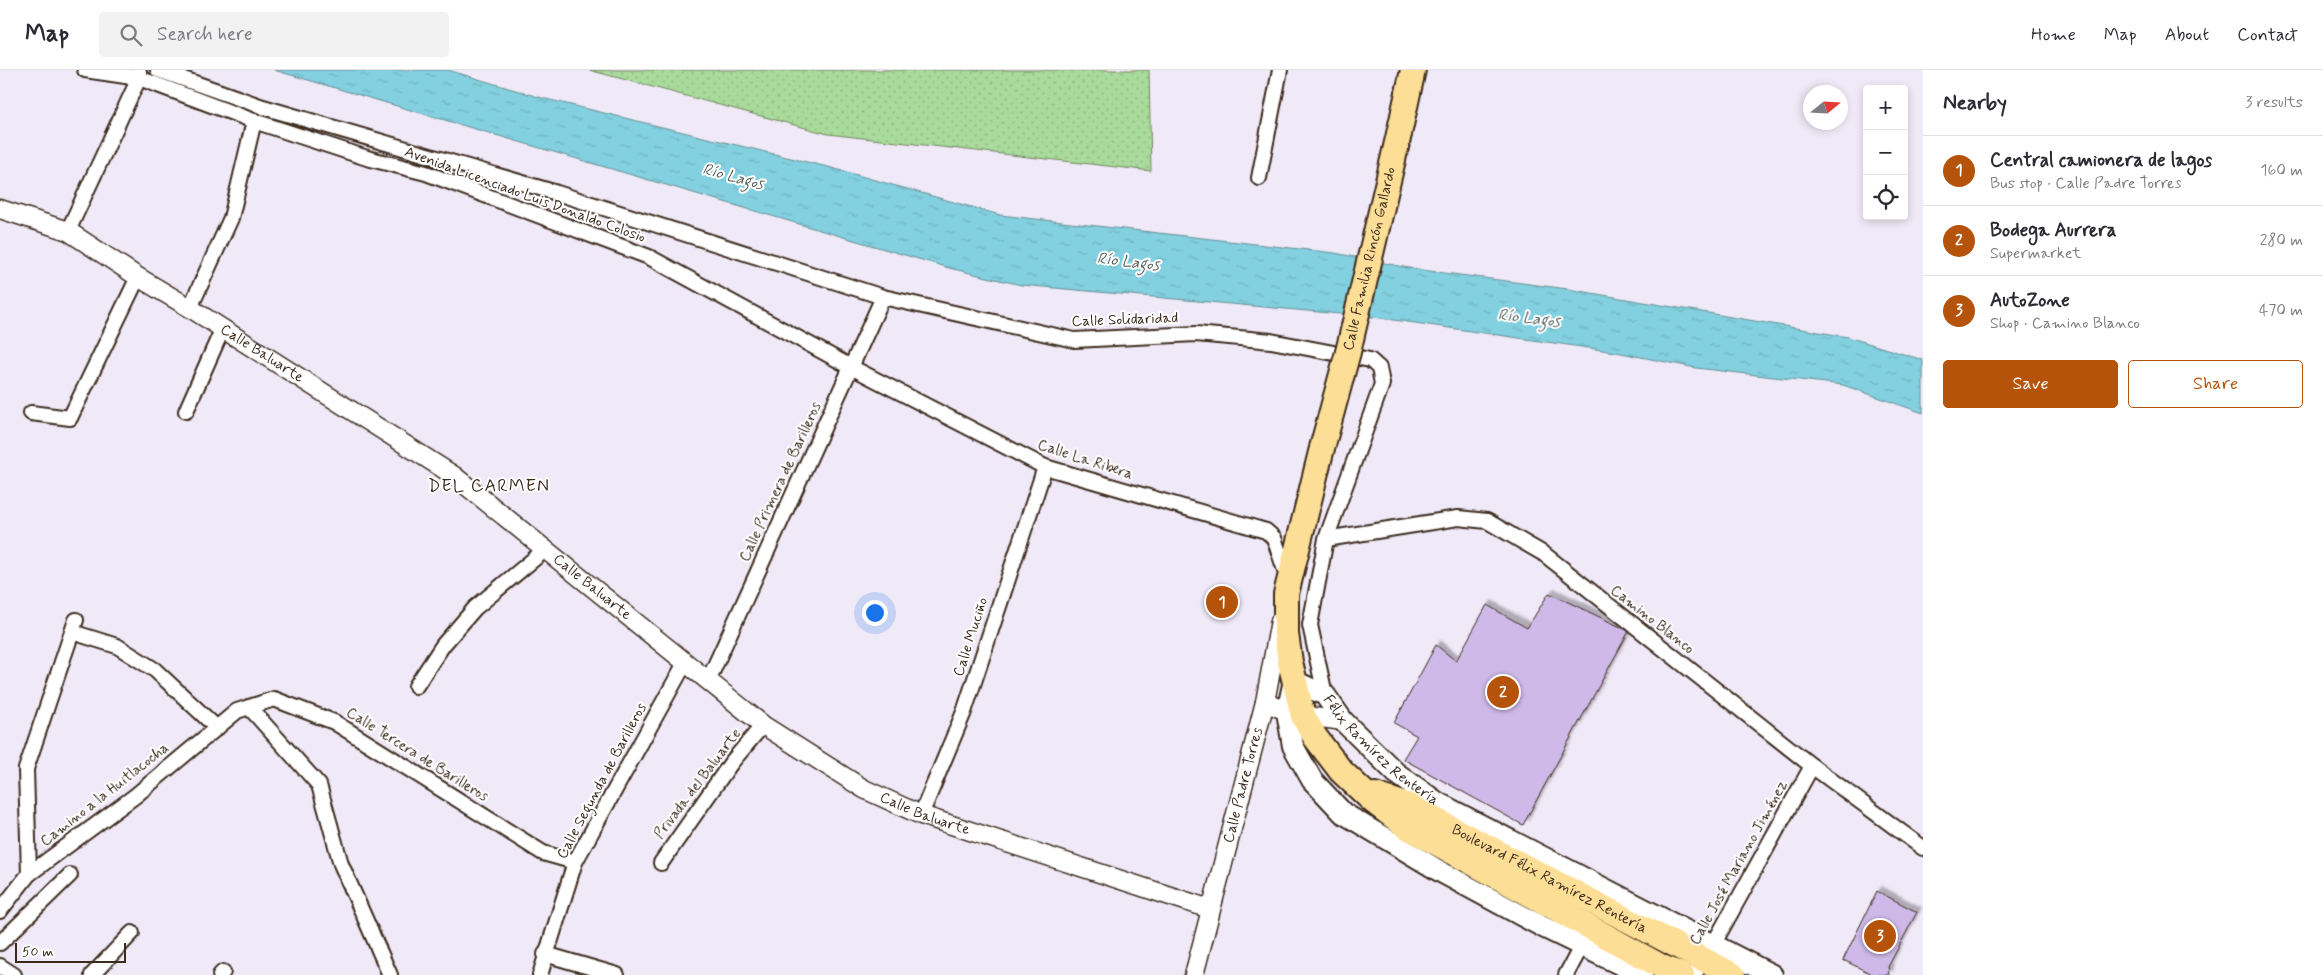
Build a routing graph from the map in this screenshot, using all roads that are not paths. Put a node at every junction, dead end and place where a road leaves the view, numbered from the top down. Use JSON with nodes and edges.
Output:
{"nodes":[{"id":1,"x":85,"y":70,"type":"edge"},
{"id":2,"x":158,"y":70,"type":"edge"},
{"id":3,"x":1280,"y":70,"type":"edge"},
{"id":4,"x":1413,"y":70,"type":"edge"},
{"id":5,"x":139,"y":74,"type":"edge"},
{"id":6,"x":254,"y":121,"type":"junction"},
{"id":7,"x":1259,"y":178,"type":"dead end"},
{"id":8,"x":0,"y":209,"type":"edge"},
{"id":9,"x":68,"y":231,"type":"junction"},
{"id":10,"x":138,"y":278,"type":"junction"},
{"id":11,"x":883,"y":297,"type":"junction"},
{"id":12,"x":190,"y":308,"type":"junction"},
{"id":13,"x":222,"y":330,"type":"junction"},
{"id":14,"x":851,"y":367,"type":"junction"},
{"id":15,"x":186,"y":411,"type":"dead end"},
{"id":16,"x":31,"y":413,"type":"dead end"},
{"id":17,"x":1045,"y":467,"type":"junction"},
{"id":18,"x":1326,"y":539,"type":"junction"},
{"id":19,"x":546,"y":549,"type":"junction"},
{"id":20,"x":1287,"y":589,"type":"junction"},
{"id":21,"x":685,"y":663,"type":"junction"},
{"id":22,"x":708,"y":681,"type":"junction"},
{"id":23,"x":1294,"y":681,"type":"junction"},
{"id":24,"x":416,"y":686,"type":"dead end"},
{"id":25,"x":1325,"y":696,"type":"junction"},
{"id":26,"x":1265,"y":702,"type":"junction"},
{"id":27,"x":243,"y":709,"type":"junction"},
{"id":28,"x":1295,"y":714,"type":"junction"},
{"id":29,"x":1342,"y":721,"type":"junction"},
{"id":30,"x":763,"y":725,"type":"junction"},
{"id":31,"x":217,"y":728,"type":"junction"},
{"id":32,"x":1812,"y":766,"type":"junction"},
{"id":33,"x":1362,"y":791,"type":"junction"},
{"id":34,"x":921,"y":815,"type":"junction"},
{"id":35,"x":1923,"y":848,"type":"edge"},
{"id":36,"x":1534,"y":852,"type":"junction"},
{"id":37,"x":1501,"y":854,"type":"junction"},
{"id":38,"x":575,"y":862,"type":"junction"},
{"id":39,"x":661,"y":863,"type":"dead end"},
{"id":40,"x":29,"y":874,"type":"junction"},
{"id":41,"x":70,"y":875,"type":"dead end"},
{"id":42,"x":1210,"y":909,"type":"junction"},
{"id":43,"x":0,"y":911,"type":"edge"},
{"id":44,"x":132,"y":933,"type":"dead end"},
{"id":45,"x":0,"y":943,"type":"edge"},
{"id":46,"x":1582,"y":945,"type":"junction"},
{"id":47,"x":546,"y":954,"type":"junction"},
{"id":48,"x":1703,"y":960,"type":"edge"},
{"id":49,"x":0,"y":966,"type":"edge"},
{"id":50,"x":14,"y":975,"type":"edge"},
{"id":51,"x":92,"y":975,"type":"edge"},
{"id":52,"x":390,"y":975,"type":"edge"},
{"id":53,"x":540,"y":975,"type":"edge"},
{"id":54,"x":618,"y":975,"type":"edge"},
{"id":55,"x":1194,"y":975,"type":"edge"},
{"id":56,"x":1566,"y":975,"type":"edge"},
{"id":57,"x":1642,"y":975,"type":"edge"},
{"id":58,"x":1682,"y":975,"type":"edge"},
{"id":59,"x":1733,"y":975,"type":"edge"},
{"id":60,"x":1772,"y":975,"type":"edge"}],
"edges":[{"from":1,"to":5,"type":"street","name":"Avenida Licenciado Luis Donaldo Colosio"},
{"from":2,"to":11,"type":"street","name":"Avenida Licenciado Luis Donaldo Colosio"},
{"from":3,"to":7,"type":"street"},
{"from":4,"to":20,"type":"highway","name":"Calle Familia Rincón Gallardo","bridge":true},
{"from":5,"to":6,"type":"street","name":"Avenida Licenciado Luis Donaldo Colosio"},
{"from":5,"to":9,"type":"street"},
{"from":6,"to":12,"type":"street"},
{"from":6,"to":14,"type":"street","name":"Avenida Licenciado Luis Donaldo Colosio"},
{"from":8,"to":9,"type":"street","name":"Calle Baluarte"},
{"from":9,"to":10,"type":"street","name":"Calle Baluarte"},
{"from":10,"to":12,"type":"street","name":"Calle Baluarte"},
{"from":10,"to":16,"type":"street"},
{"from":11,"to":14,"type":"street","name":"Calle Primera de Barilleros"},
{"from":11,"to":18,"type":"street","name":"Calle Solidaridad"},
{"from":12,"to":13,"type":"street","name":"Calle Baluarte"},
{"from":13,"to":15,"type":"street"},
{"from":13,"to":19,"type":"street","name":"Calle Baluarte"},
{"from":14,"to":17,"type":"street","name":"Calle La Ribera"},
{"from":14,"to":22,"type":"street","name":"Calle Primera de Barilleros"},
{"from":17,"to":20,"type":"street","name":"Calle La Ribera"},
{"from":17,"to":34,"type":"street","name":"Calle Muciño"},
{"from":18,"to":25,"type":"street"},
{"from":18,"to":32,"type":"street","name":"Camino Blanco"},
{"from":19,"to":21,"type":"street","name":"Calle Baluarte"},
{"from":19,"to":24,"type":"street"},
{"from":20,"to":23,"type":"highway","name":"Boulevard Félix Ramírez Rentería"},
{"from":20,"to":26,"type":"street","name":"Calle Padre Torres"},
{"from":21,"to":22,"type":"street","name":"Calle Baluarte"},
{"from":21,"to":38,"type":"street","name":"Calle Segunda de Barilleros"},
{"from":22,"to":30,"type":"street","name":"Calle Baluarte"},
{"from":23,"to":25,"type":"main road","name":"Félix Ramírez Rentería"},
{"from":23,"to":28,"type":"highway","name":"Boulevard Félix Ramírez Rentería"},
{"from":25,"to":29,"type":"main road","name":"Félix Ramírez Rentería"},
{"from":26,"to":28,"type":"street"},
{"from":26,"to":42,"type":"street","name":"Calle Padre Torres"},
{"from":27,"to":31,"type":"street","name":"Camino a la Huitlacocha"},
{"from":27,"to":38,"type":"street","name":"Calle Tercera de Barilleros"},
{"from":27,"to":52,"type":"street"},
{"from":28,"to":29,"type":"street"},
{"from":28,"to":33,"type":"highway","name":"Boulevard Félix Ramírez Rentería"},
{"from":28,"to":46,"type":"main road"},
{"from":29,"to":36,"type":"main road","name":"Félix Ramírez Rentería"},
{"from":30,"to":34,"type":"street","name":"Calle Baluarte"},
{"from":30,"to":39,"type":"street","name":"Privada del Baluarte"},
{"from":31,"to":40,"type":"street","name":"Camino a la Huitlacocha"},
{"from":31,"to":40,"type":"street"},
{"from":32,"to":35,"type":"street","name":"Camino Blanco"},
{"from":32,"to":48,"type":"street","name":"Calle José Mariano Jiménez"},
{"from":33,"to":37,"type":"highway","name":"Boulevard Félix Ramírez Rentería"},
{"from":33,"to":58,"type":"highway","name":"Boulevard Félix Ramírez Rentería"},
{"from":34,"to":42,"type":"street","name":"Calle Baluarte"},
{"from":36,"to":37,"type":"highway"},
{"from":36,"to":48,"type":"main road","name":"Félix Ramírez Rentería"},
{"from":37,"to":48,"type":"highway","name":"Boulevard Félix Ramírez Rentería"},
{"from":38,"to":47,"type":"street","name":"Calle Segunda de Barilleros"},
{"from":40,"to":43,"type":"street","name":"Camino a la Huitlacocha"},
{"from":41,"to":45,"type":"street"},
{"from":42,"to":55,"type":"street","name":"Calle Padre Torres"},
{"from":44,"to":51,"type":"street"},
{"from":46,"to":56,"type":"street"},
{"from":46,"to":57,"type":"main road"},
{"from":47,"to":53,"type":"street","name":"Calle Segunda de Barilleros"},
{"from":47,"to":54,"type":"street"},
{"from":48,"to":59,"type":"highway","name":"Boulevard Félix Ramírez Rentería"},
{"from":48,"to":60,"type":"main road","name":"Félix Ramírez Rentería"},
{"from":49,"to":50,"type":"street"}]}
